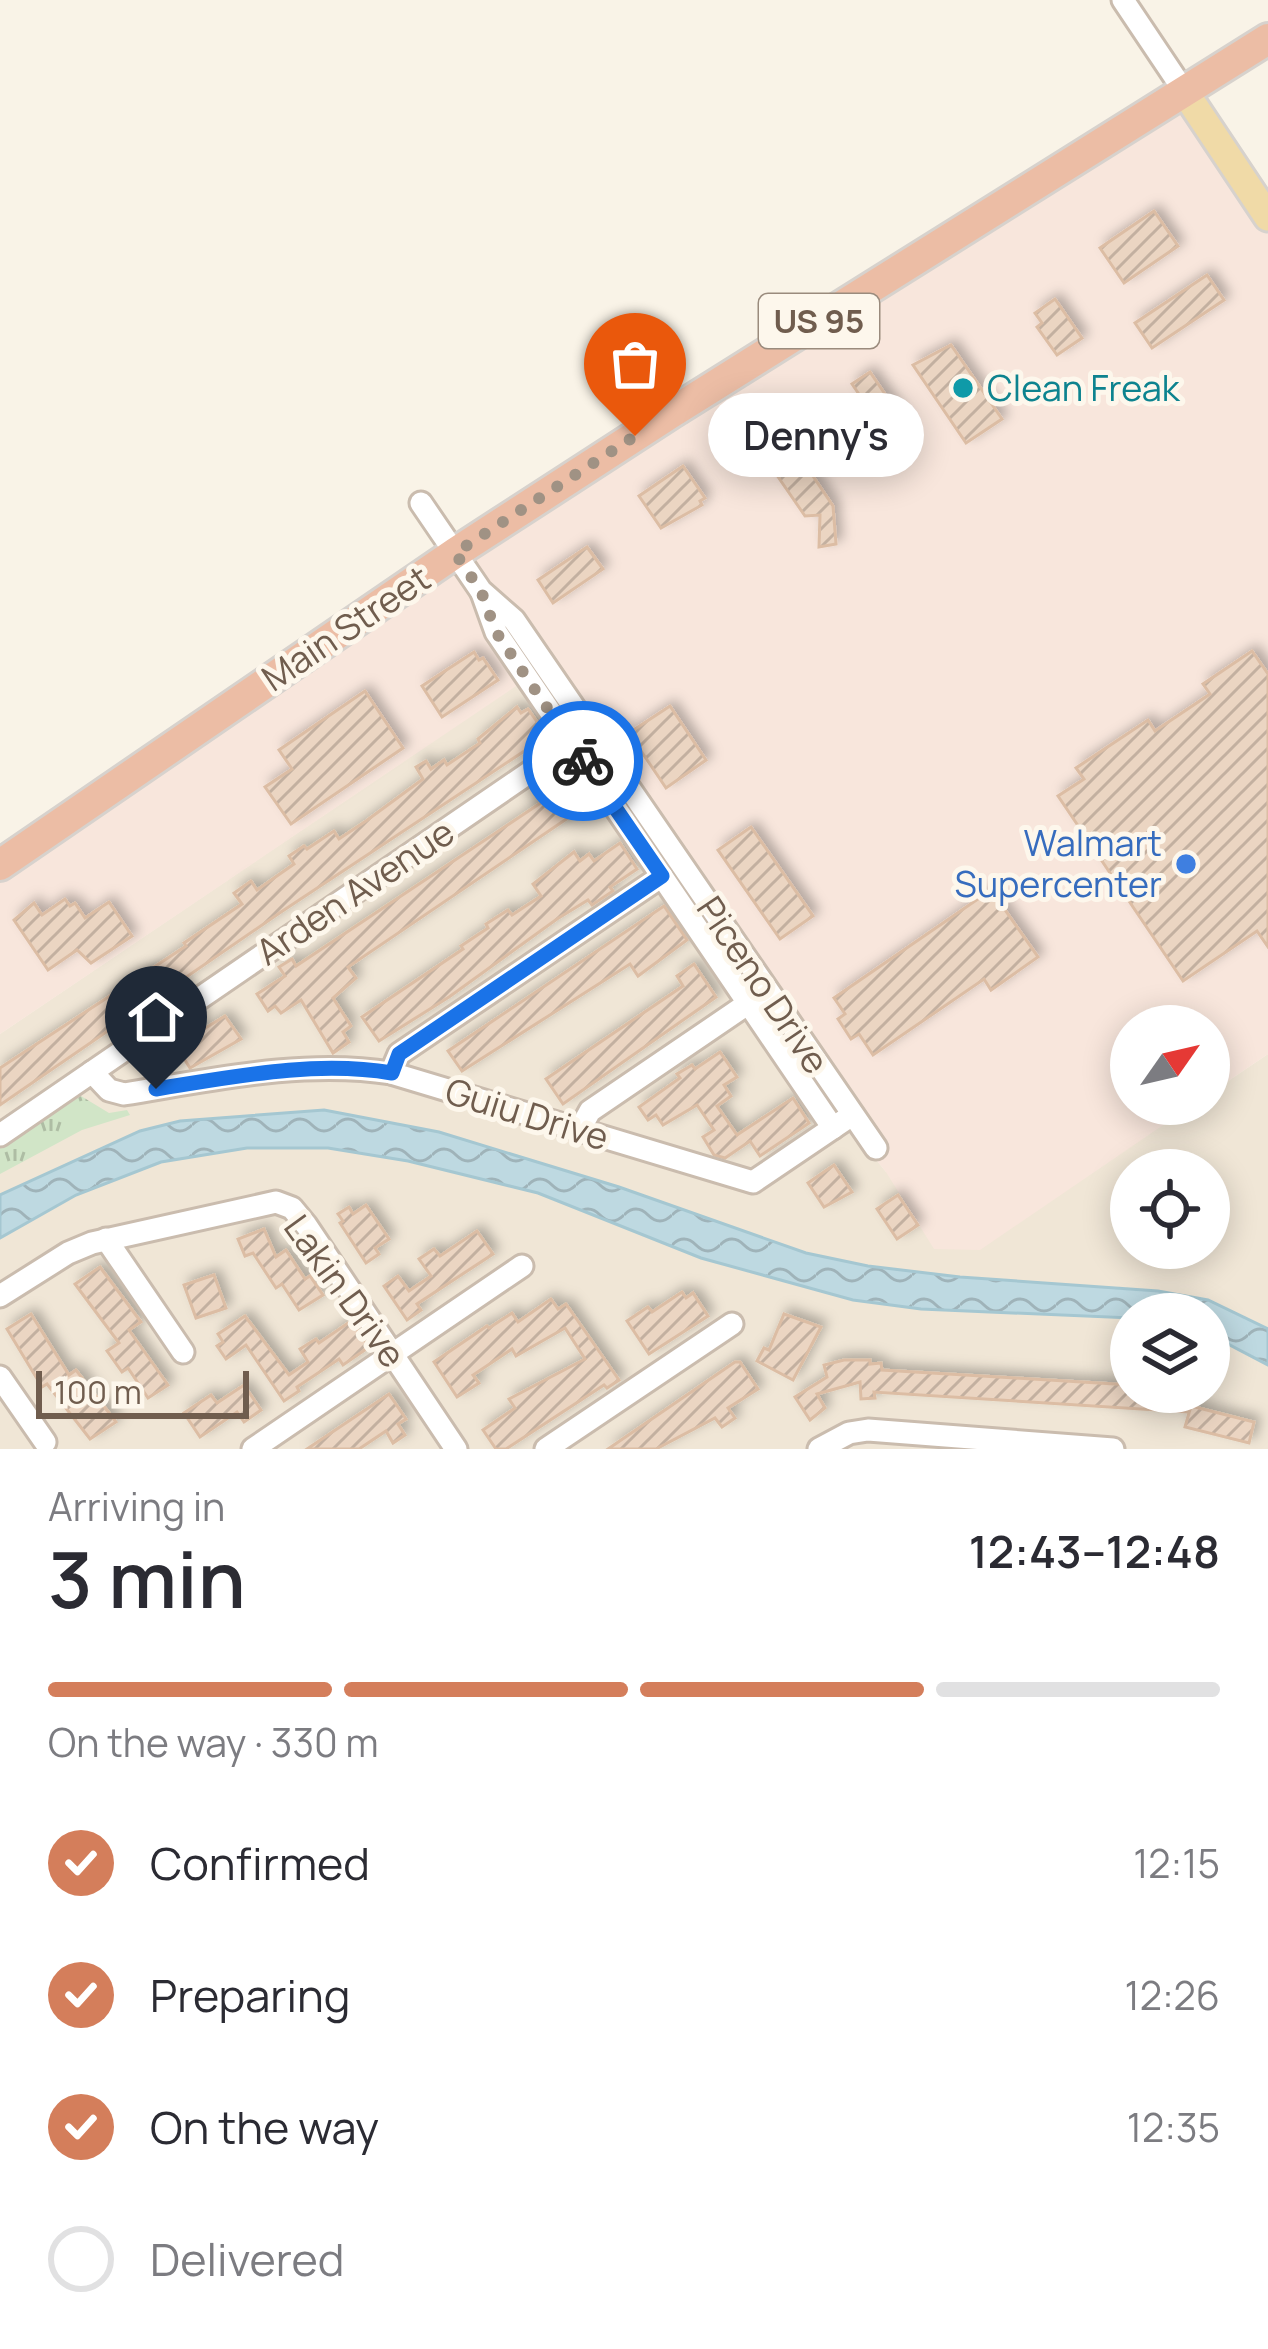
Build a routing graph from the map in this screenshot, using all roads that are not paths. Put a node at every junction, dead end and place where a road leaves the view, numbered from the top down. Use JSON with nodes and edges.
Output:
{"nodes":[{"id":1,"x":1123,"y":0,"type":"edge"},
{"id":2,"x":1268,"y":39,"type":"edge"},
{"id":3,"x":1186,"y":94,"type":"junction"},
{"id":4,"x":1268,"y":217,"type":"edge"},
{"id":5,"x":421,"y":502,"type":"dead end"},
{"id":6,"x":455,"y":553,"type":"junction"},
{"id":7,"x":581,"y":737,"type":"junction"},
{"id":8,"x":0,"y":865,"type":"edge"},
{"id":9,"x":662,"y":876,"type":"junction"},
{"id":10,"x":757,"y":997,"type":"junction"},
{"id":11,"x":92,"y":1072,"type":"junction"},
{"id":12,"x":392,"y":1073,"type":"junction"},
{"id":13,"x":843,"y":1121,"type":"junction"},
{"id":14,"x":579,"y":1131,"type":"junction"},
{"id":15,"x":0,"y":1135,"type":"edge"},
{"id":16,"x":876,"y":1148,"type":"dead end"},
{"id":17,"x":106,"y":1239,"type":"junction"},
{"id":18,"x":522,"y":1266,"type":"dead end"},
{"id":19,"x":0,"y":1296,"type":"edge"},
{"id":20,"x":731,"y":1324,"type":"dead end"},
{"id":21,"x":183,"y":1352,"type":"dead end"},
{"id":22,"x":391,"y":1354,"type":"junction"},
{"id":23,"x":0,"y":1377,"type":"edge"},
{"id":24,"x":922,"y":1441,"type":"edge"},
{"id":25,"x":44,"y":1442,"type":"dead end"},
{"id":26,"x":1070,"y":1446,"type":"edge"},
{"id":27,"x":253,"y":1449,"type":"edge"},
{"id":28,"x":456,"y":1449,"type":"edge"},
{"id":29,"x":546,"y":1449,"type":"edge"},
{"id":30,"x":819,"y":1449,"type":"edge"},
{"id":31,"x":1113,"y":1449,"type":"edge"}],
"edges":[{"from":1,"to":3,"type":"street"},
{"from":2,"to":3,"type":"highway","number":"US 95"},
{"from":3,"to":4,"type":"main road"},
{"from":3,"to":6,"type":"highway","name":"Main Street","number":"US 95"},
{"from":5,"to":6,"type":"street","name":"Piceno Drive"},
{"from":6,"to":7,"type":"street","name":"Piceno Drive"},
{"from":6,"to":8,"type":"highway","name":"Main Street","number":"US 95"},
{"from":7,"to":9,"type":"street","name":"Piceno Drive"},
{"from":7,"to":10,"type":"street","name":"Piceno Drive"},
{"from":7,"to":11,"type":"street","name":"Arden Avenue"},
{"from":9,"to":10,"type":"street","name":"Piceno Drive"},
{"from":9,"to":12,"type":"street"},
{"from":10,"to":13,"type":"street","name":"Piceno Drive"},
{"from":10,"to":14,"type":"street"},
{"from":11,"to":12,"type":"street","name":"Guiu Drive"},
{"from":11,"to":15,"type":"street","name":"Arden Avenue"},
{"from":12,"to":14,"type":"street","name":"Guiu Drive"},
{"from":13,"to":14,"type":"street","name":"Guiu Drive"},
{"from":13,"to":16,"type":"street","name":"Piceno Drive"},
{"from":17,"to":19,"type":"street","name":"Lakin Drive"},
{"from":17,"to":21,"type":"street"},
{"from":17,"to":22,"type":"street","name":"Lakin Drive"},
{"from":18,"to":22,"type":"street"},
{"from":20,"to":29,"type":"street"},
{"from":22,"to":27,"type":"street"},
{"from":22,"to":28,"type":"street","name":"Lakin Drive"},
{"from":23,"to":25,"type":"street"},
{"from":24,"to":26,"type":"street"},
{"from":24,"to":30,"type":"street"},
{"from":26,"to":31,"type":"street"}]}
